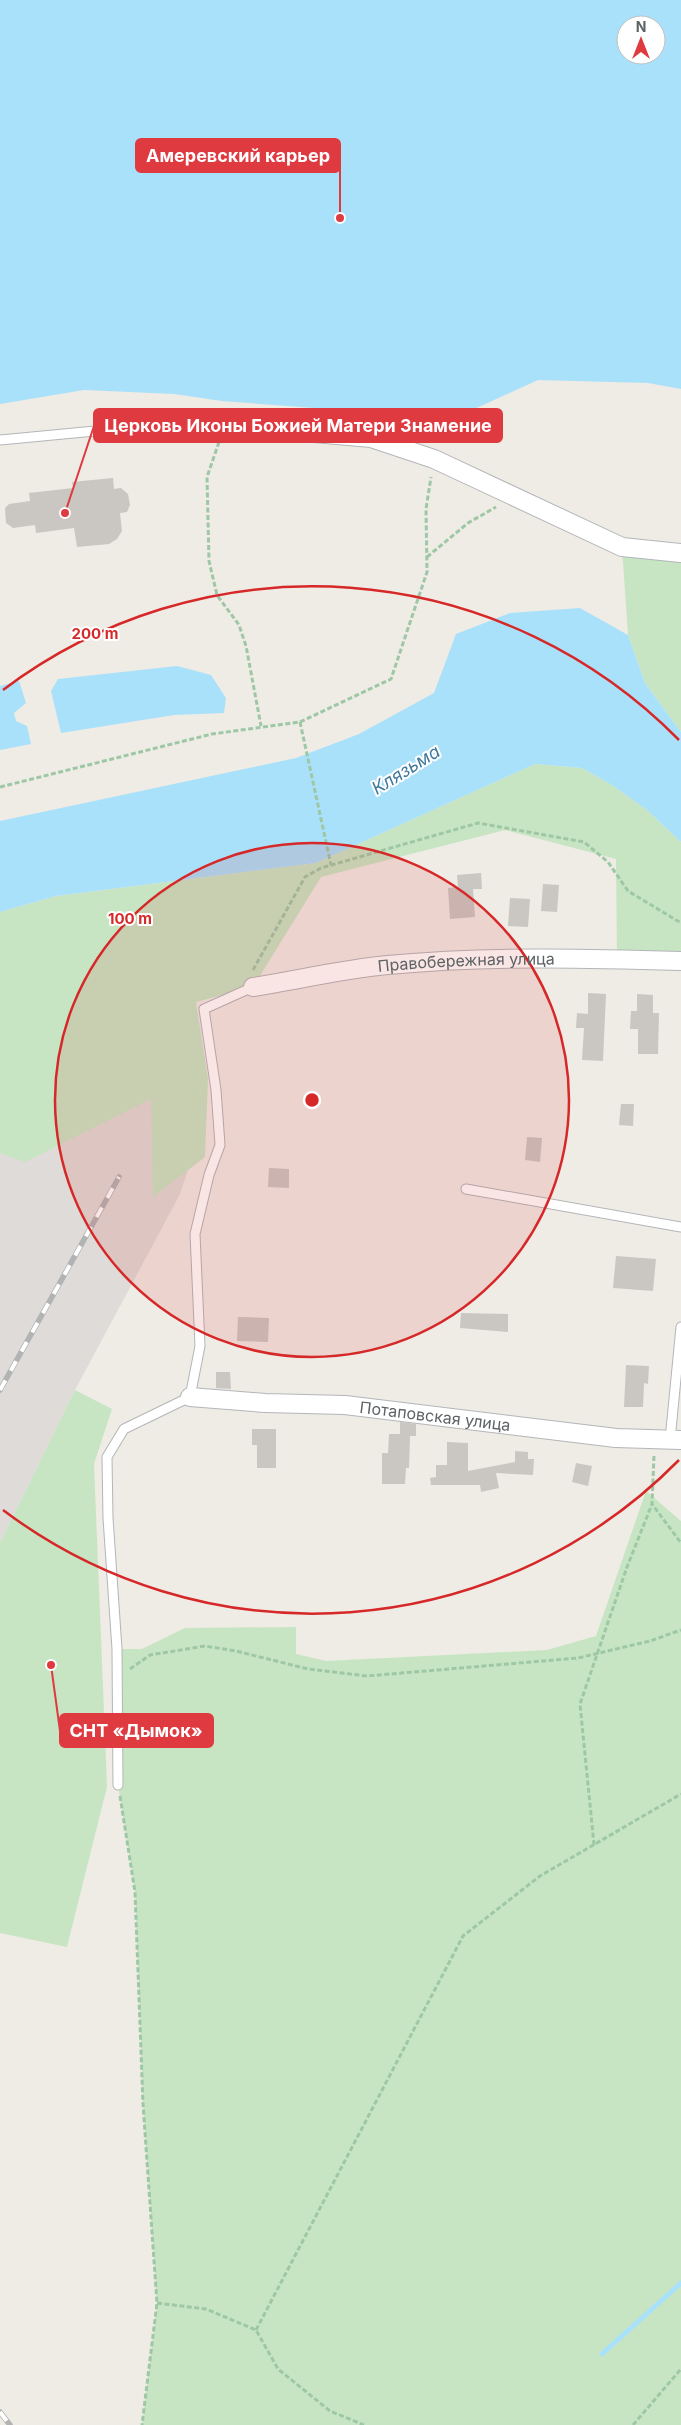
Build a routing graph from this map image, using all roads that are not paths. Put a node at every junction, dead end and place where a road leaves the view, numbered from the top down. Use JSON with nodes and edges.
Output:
{"nodes":[{"id":1,"x":190,"y":422,"type":"joint"},
{"id":2,"x":0,"y":440,"type":"edge"},
{"id":3,"x":681,"y":553,"type":"edge"},
{"id":4,"x":681,"y":961,"type":"edge"},
{"id":5,"x":247,"y":990,"type":"joint"},
{"id":6,"x":466,"y":1189,"type":"dead end"},
{"id":7,"x":681,"y":1227,"type":"edge"},
{"id":8,"x":681,"y":1327,"type":"edge"},
{"id":9,"x":190,"y":1397,"type":"junction"},
{"id":10,"x":668,"y":1440,"type":"edge"},
{"id":11,"x":118,"y":1785,"type":"road end"}],
"edges":[{"from":1,"to":2,"type":"lane"},
{"from":1,"to":3,"type":"street"},
{"from":4,"to":5,"type":"street","name":"Правобережная улица"},
{"from":5,"to":9,"type":"lane"},
{"from":6,"to":7,"type":"lane"},
{"from":8,"to":10,"type":"lane"},
{"from":9,"to":10,"type":"street","name":"Потаповская улица"},
{"from":9,"to":11,"type":"lane"}]}
